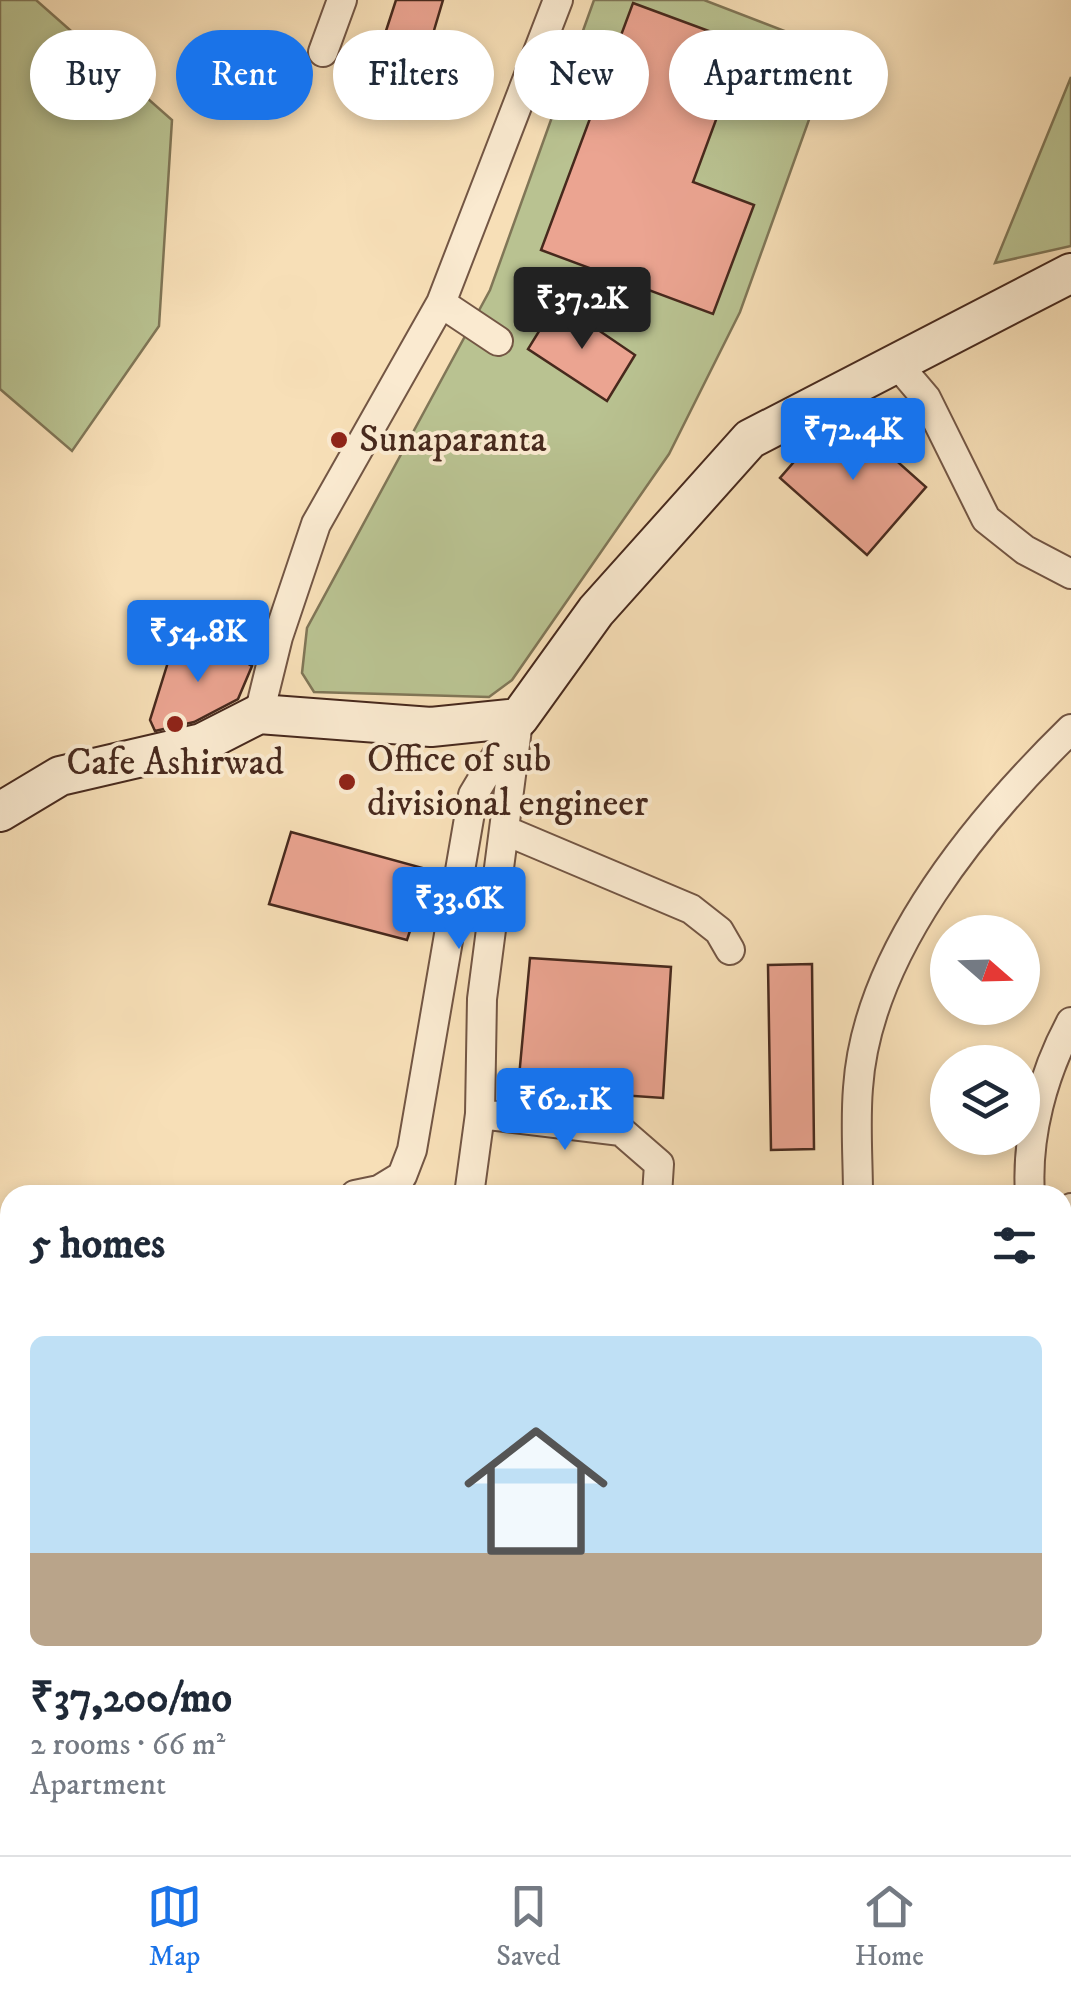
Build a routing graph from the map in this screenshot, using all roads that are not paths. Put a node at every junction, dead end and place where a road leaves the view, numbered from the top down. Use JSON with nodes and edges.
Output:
{"nodes":[{"id":1,"x":342,"y":0,"type":"edge"},
{"id":2,"x":558,"y":0,"type":"edge"},
{"id":3,"x":323,"y":52,"type":"dead end"},
{"id":4,"x":1071,"y":274,"type":"edge"},
{"id":5,"x":440,"y":303,"type":"junction"},
{"id":6,"x":498,"y":340,"type":"dead end"},
{"id":7,"x":898,"y":366,"type":"junction"},
{"id":8,"x":1071,"y":574,"type":"edge"},
{"id":9,"x":259,"y":714,"type":"junction"},
{"id":10,"x":519,"y":718,"type":"junction"},
{"id":11,"x":1071,"y":729,"type":"edge"},
{"id":12,"x":0,"y":812,"type":"edge"},
{"id":13,"x":504,"y":830,"type":"junction"},
{"id":14,"x":730,"y":950,"type":"dead end"},
{"id":15,"x":1071,"y":1022,"type":"edge"},
{"id":16,"x":480,"y":1114,"type":"junction"},
{"id":17,"x":387,"y":1185,"type":"edge"},
{"id":18,"x":470,"y":1185,"type":"edge"},
{"id":19,"x":658,"y":1185,"type":"edge"},
{"id":20,"x":858,"y":1185,"type":"edge"},
{"id":21,"x":1029,"y":1185,"type":"edge"}],
"edges":[{"from":1,"to":3,"type":"street"},
{"from":2,"to":5,"type":"street"},
{"from":4,"to":7,"type":"street"},
{"from":5,"to":6,"type":"street"},
{"from":5,"to":9,"type":"street"},
{"from":7,"to":8,"type":"street"},
{"from":7,"to":10,"type":"street"},
{"from":9,"to":10,"type":"street"},
{"from":9,"to":12,"type":"street"},
{"from":10,"to":13,"type":"street"},
{"from":10,"to":17,"type":"street"},
{"from":11,"to":20,"type":"street"},
{"from":13,"to":14,"type":"street"},
{"from":13,"to":16,"type":"street"},
{"from":15,"to":21,"type":"street"},
{"from":16,"to":18,"type":"street"},
{"from":16,"to":19,"type":"street"}]}
